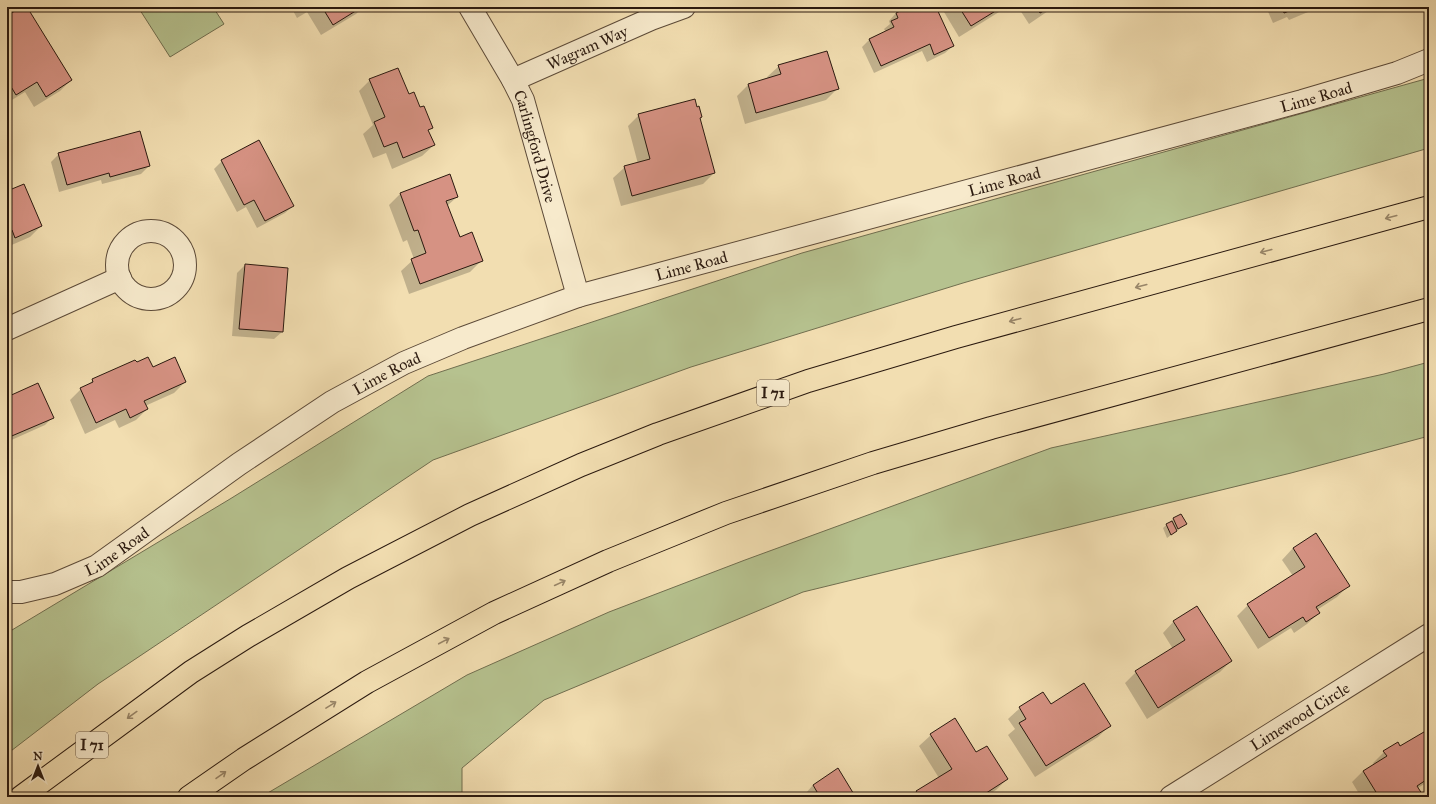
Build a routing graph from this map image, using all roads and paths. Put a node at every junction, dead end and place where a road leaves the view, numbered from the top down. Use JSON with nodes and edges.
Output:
{"nodes":[{"id":1,"x":470,"y":7,"type":"edge"},
{"id":2,"x":684,"y":7,"type":"edge"},
{"id":3,"x":1429,"y":60,"type":"edge"},
{"id":4,"x":513,"y":80,"type":"junction"},
{"id":5,"x":1429,"y":207,"type":"edge"},
{"id":6,"x":120,"y":278,"type":"dead end"},
{"id":7,"x":578,"y":296,"type":"junction"},
{"id":8,"x":1429,"y":309,"type":"edge"},
{"id":9,"x":7,"y":329,"type":"edge"},
{"id":10,"x":7,"y":592,"type":"edge"},
{"id":11,"x":1429,"y":635,"type":"edge"},
{"id":12,"x":21,"y":797,"type":"edge"},
{"id":13,"x":189,"y":797,"type":"edge"},
{"id":14,"x":1171,"y":797,"type":"edge"}],
"edges":[{"from":1,"to":4,"type":"street","name":"Carlingford Drive"},
{"from":2,"to":4,"type":"street","name":"Wagram Way"},
{"from":3,"to":7,"type":"street","name":"Lime Road"},
{"from":4,"to":7,"type":"street","name":"Carlingford Drive"},
{"from":5,"to":12,"type":"highway","number":"I 71","one_way":true},
{"from":6,"to":9,"type":"street"},
{"from":7,"to":10,"type":"street","name":"Lime Road"},
{"from":13,"to":8,"type":"highway","one_way":true},
{"from":11,"to":14,"type":"street","name":"Limewood Circle"}]}
